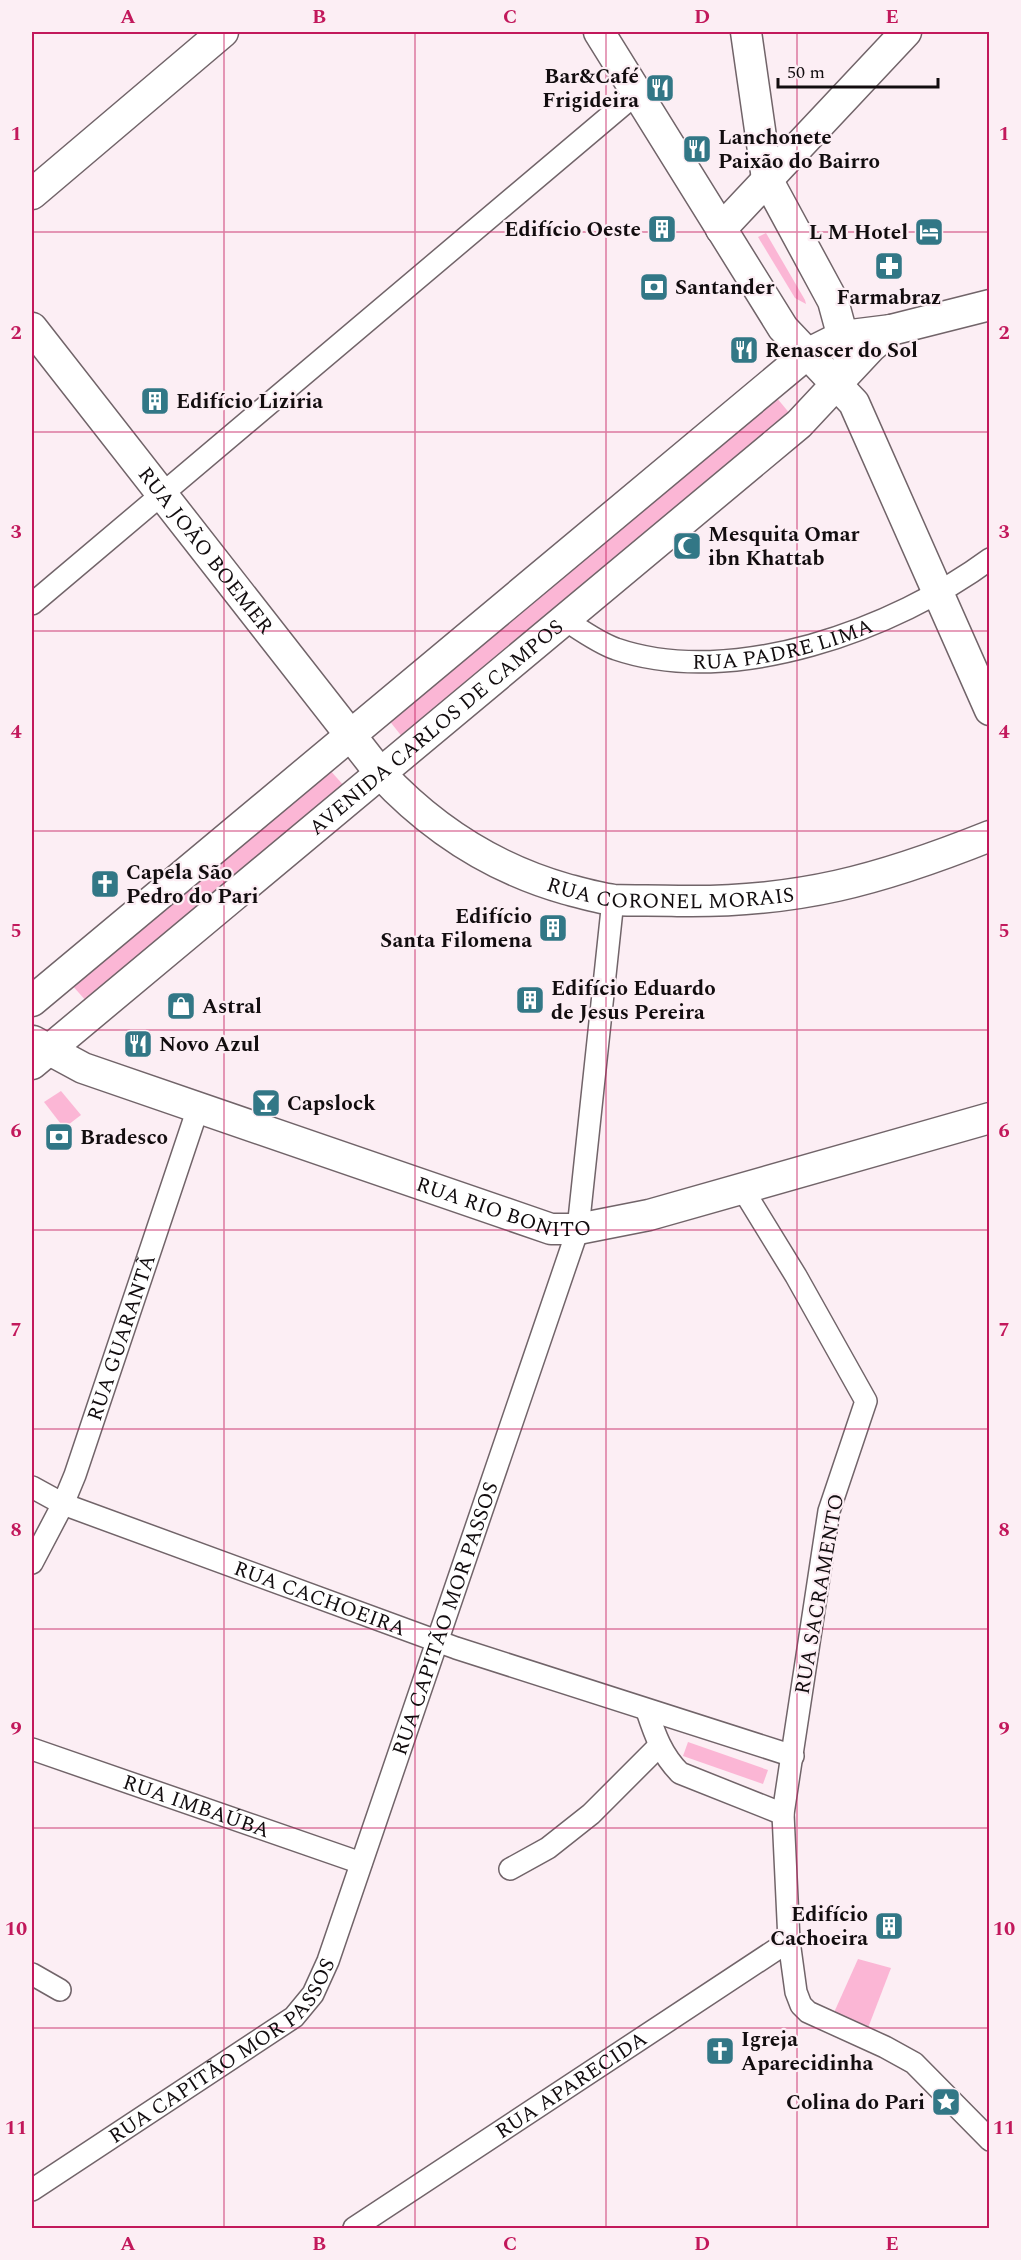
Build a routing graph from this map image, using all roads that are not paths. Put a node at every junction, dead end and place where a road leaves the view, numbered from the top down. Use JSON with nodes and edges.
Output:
{"nodes":[{"id":1,"x":223,"y":32,"type":"edge"},
{"id":2,"x":599,"y":32,"type":"edge"},
{"id":3,"x":746,"y":32,"type":"edge"},
{"id":4,"x":906,"y":32,"type":"edge"},
{"id":5,"x":637,"y":93,"type":"junction"},
{"id":6,"x":767,"y":179,"type":"junction"},
{"id":7,"x":32,"y":194,"type":"edge"},
{"id":8,"x":721,"y":229,"type":"junction"},
{"id":9,"x":990,"y":305,"type":"edge"},
{"id":10,"x":32,"y":328,"type":"edge"},
{"id":11,"x":891,"y":330,"type":"junction"},
{"id":12,"x":843,"y":336,"type":"junction"},
{"id":13,"x":807,"y":354,"type":"junction"},
{"id":14,"x":847,"y":385,"type":"junction"},
{"id":15,"x":162,"y":494,"type":"junction"},
{"id":16,"x":990,"y":559,"type":"edge"},
{"id":17,"x":937,"y":592,"type":"junction"},
{"id":18,"x":32,"y":604,"type":"edge"},
{"id":19,"x":564,"y":619,"type":"junction"},
{"id":20,"x":990,"y":710,"type":"edge"},
{"id":21,"x":351,"y":735,"type":"junction"},
{"id":22,"x":380,"y":773,"type":"junction"},
{"id":23,"x":990,"y":836,"type":"edge"},
{"id":24,"x":613,"y":900,"type":"junction"},
{"id":25,"x":32,"y":1000,"type":"edge"},
{"id":26,"x":37,"y":1051,"type":"edge"},
{"id":27,"x":198,"y":1107,"type":"junction"},
{"id":28,"x":990,"y":1118,"type":"edge"},
{"id":29,"x":742,"y":1188,"type":"junction"},
{"id":30,"x":578,"y":1229,"type":"junction"},
{"id":31,"x":32,"y":1487,"type":"edge"},
{"id":32,"x":63,"y":1504,"type":"junction"},
{"id":33,"x":32,"y":1563,"type":"edge"},
{"id":34,"x":438,"y":1641,"type":"junction"},
{"id":35,"x":647,"y":1711,"type":"junction"},
{"id":36,"x":659,"y":1746,"type":"junction"},
{"id":37,"x":32,"y":1749,"type":"edge"},
{"id":38,"x":793,"y":1756,"type":"junction"},
{"id":39,"x":783,"y":1814,"type":"junction"},
{"id":40,"x":362,"y":1863,"type":"junction"},
{"id":41,"x":510,"y":1869,"type":"dead end"},
{"id":42,"x":789,"y":1941,"type":"junction"},
{"id":43,"x":32,"y":1974,"type":"edge"},
{"id":44,"x":60,"y":1990,"type":"dead end"},
{"id":45,"x":990,"y":2140,"type":"edge"},
{"id":46,"x":32,"y":2190,"type":"edge"},
{"id":47,"x":354,"y":2229,"type":"edge"}],
"edges":[{"from":1,"to":7,"type":"main road"},
{"from":2,"to":5,"type":"main road"},
{"from":3,"to":6,"type":"main road"},
{"from":4,"to":6,"type":"main road"},
{"from":5,"to":8,"type":"main road"},
{"from":5,"to":15,"type":"street"},
{"from":6,"to":8,"type":"main road"},
{"from":6,"to":12,"type":"main road"},
{"from":8,"to":13,"type":"main road"},
{"from":9,"to":11,"type":"main road"},
{"from":10,"to":15,"type":"main road","name":"RUA JOÃO BOEMER"},
{"from":11,"to":12,"type":"main road"},
{"from":11,"to":14,"type":"main road","name":"AVENIDA CARLOS DE CAMPOS"},
{"from":12,"to":13,"type":"main road"},
{"from":12,"to":14,"type":"main road"},
{"from":13,"to":14,"type":"main road"},
{"from":13,"to":21,"type":"main road"},
{"from":14,"to":17,"type":"main road"},
{"from":14,"to":19,"type":"main road","name":"AVENIDA CARLOS DE CAMPOS"},
{"from":15,"to":18,"type":"street"},
{"from":15,"to":21,"type":"main road","name":"RUA JOÃO BOEMER"},
{"from":16,"to":17,"type":"street","name":"RUA PADRE LIMA"},
{"from":17,"to":19,"type":"street","name":"RUA PADRE LIMA"},
{"from":17,"to":20,"type":"main road"},
{"from":19,"to":22,"type":"main road","name":"AVENIDA CARLOS DE CAMPOS"},
{"from":21,"to":22,"type":"main road","name":"RUA JOÃO BOEMER"},
{"from":21,"to":25,"type":"main road"},
{"from":22,"to":24,"type":"main road","name":"RUA CORONEL MORAIS"},
{"from":22,"to":26,"type":"main road","name":"AVENIDA CARLOS DE CAMPOS"},
{"from":23,"to":24,"type":"main road","name":"RUA CORONEL MORAIS"},
{"from":24,"to":30,"type":"street","name":"RUA CAPITÃO MOR PASSOS"},
{"from":26,"to":27,"type":"main road","name":"RUA RIO BONITO"},
{"from":27,"to":30,"type":"main road","name":"RUA RIO BONITO"},
{"from":27,"to":32,"type":"street","name":"RUA GUARANTÃ"},
{"from":28,"to":29,"type":"main road","name":"RUA RIO BONITO"},
{"from":29,"to":30,"type":"main road","name":"RUA RIO BONITO"},
{"from":29,"to":38,"type":"street","name":"RUA SACRAMENTO"},
{"from":30,"to":34,"type":"street","name":"RUA CAPITÃO MOR PASSOS"},
{"from":31,"to":32,"type":"street","name":"RUA CACHOEIRA"},
{"from":32,"to":33,"type":"street","name":"RUA GUARANTÃ"},
{"from":32,"to":34,"type":"street","name":"RUA CACHOEIRA"},
{"from":34,"to":35,"type":"street","name":"RUA CACHOEIRA"},
{"from":34,"to":40,"type":"street","name":"RUA CAPITÃO MOR PASSOS"},
{"from":35,"to":36,"type":"street"},
{"from":35,"to":38,"type":"street","name":"RUA CACHOEIRA"},
{"from":36,"to":39,"type":"street"},
{"from":36,"to":41,"type":"street"},
{"from":37,"to":40,"type":"street","name":"RUA IMBAÚBA"},
{"from":38,"to":39,"type":"street","name":"RUA SACRAMENTO"},
{"from":39,"to":42,"type":"street"},
{"from":40,"to":46,"type":"street","name":"RUA CAPITÃO MOR PASSOS"},
{"from":42,"to":45,"type":"street"},
{"from":42,"to":47,"type":"street","name":"RUA APARECIDA"},
{"from":43,"to":44,"type":"street"}]}
